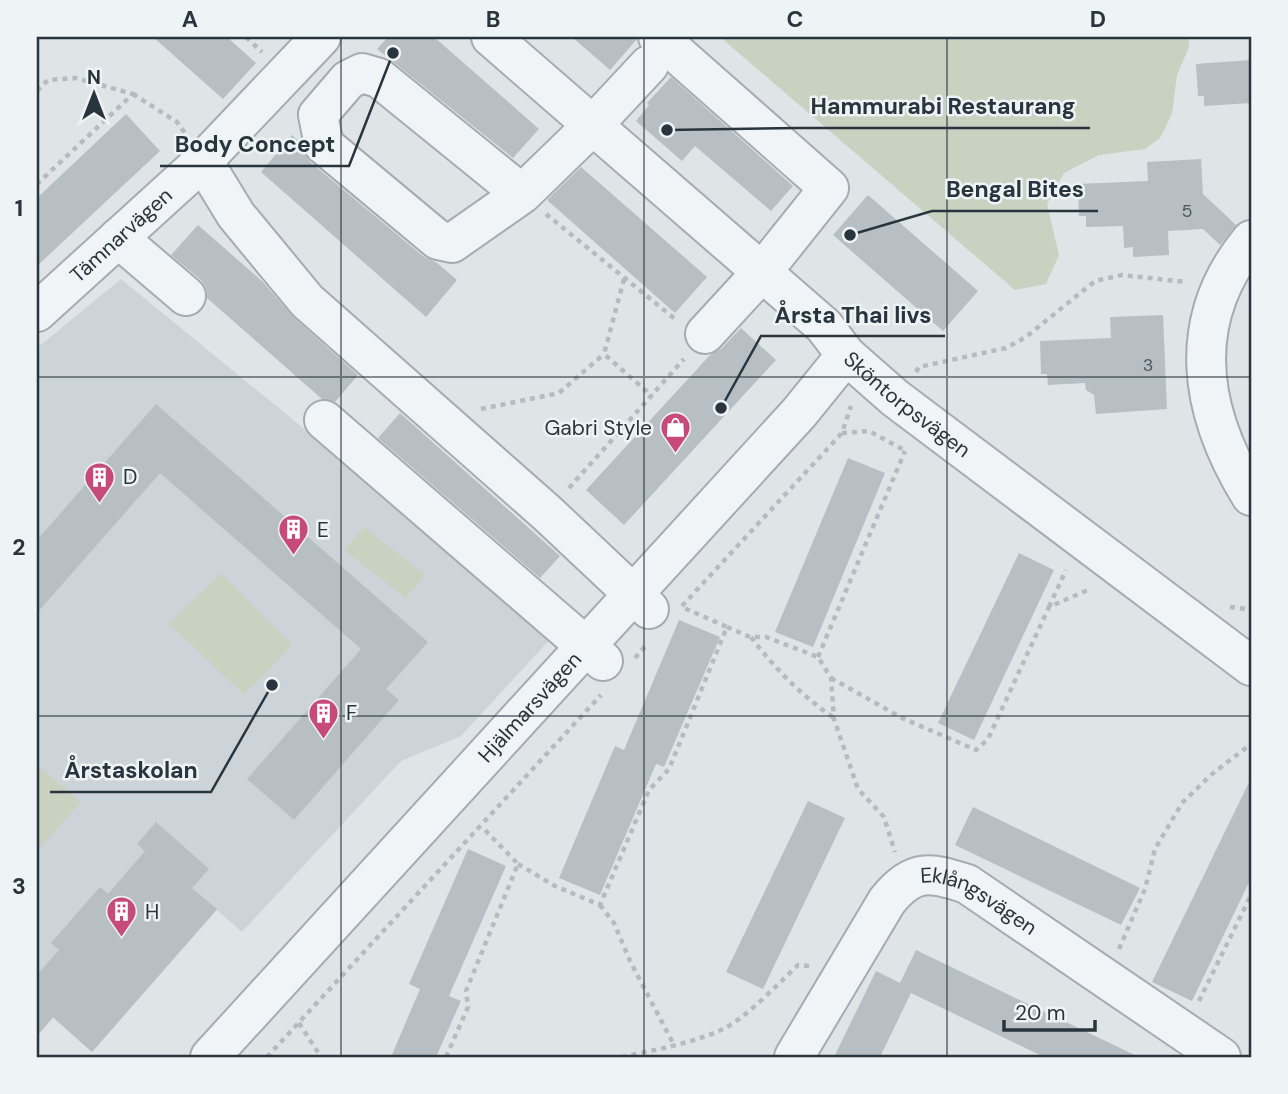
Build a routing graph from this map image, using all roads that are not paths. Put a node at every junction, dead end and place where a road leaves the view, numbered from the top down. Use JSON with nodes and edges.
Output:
{"nodes":[{"id":1,"x":321,"y":37,"type":"edge"},
{"id":2,"x":491,"y":37,"type":"edge"},
{"id":3,"x":653,"y":51,"type":"edge"},
{"id":4,"x":593,"y":125,"type":"junction"},
{"id":5,"x":203,"y":161,"type":"junction"},
{"id":6,"x":522,"y":194,"type":"junction"},
{"id":7,"x":118,"y":238,"type":"junction"},
{"id":8,"x":1251,"y":240,"type":"edge"},
{"id":9,"x":762,"y":272,"type":"junction"},
{"id":10,"x":186,"y":296,"type":"dead end"},
{"id":11,"x":37,"y":312,"type":"edge"},
{"id":12,"x":705,"y":334,"type":"road end"},
{"id":13,"x":855,"y":363,"type":"junction"},
{"id":14,"x":324,"y":420,"type":"dead end"},
{"id":15,"x":1251,"y":496,"type":"edge"},
{"id":16,"x":654,"y":612,"type":"junction"},
{"id":17,"x":605,"y":666,"type":"junction"},
{"id":18,"x":1251,"y":667,"type":"edge"},
{"id":19,"x":210,"y":1057,"type":"edge"},
{"id":20,"x":239,"y":1057,"type":"edge"},
{"id":21,"x":794,"y":1057,"type":"edge"},
{"id":22,"x":1221,"y":1057,"type":"edge"}],
"edges":[{"from":1,"to":5,"type":"street","name":"Tämnarvägen"},
{"from":2,"to":4,"type":"street","name":"Sköntorpsvägen"},
{"from":3,"to":4,"type":"street"},
{"from":3,"to":9,"type":"street"},
{"from":4,"to":6,"type":"street"},
{"from":4,"to":9,"type":"street","name":"Sköntorpsvägen"},
{"from":5,"to":7,"type":"street","name":"Tämnarvägen"},
{"from":5,"to":16,"type":"street"},
{"from":6,"to":6,"type":"street"},
{"from":7,"to":10,"type":"street"},
{"from":7,"to":11,"type":"street","name":"Tämnarvägen"},
{"from":8,"to":15,"type":"street"},
{"from":9,"to":12,"type":"street"},
{"from":9,"to":13,"type":"street","name":"Sköntorpsvägen"},
{"from":13,"to":16,"type":"street","name":"Hjälmarsvägen"},
{"from":13,"to":18,"type":"street","name":"Sköntorpsvägen"},
{"from":14,"to":17,"type":"street"},
{"from":16,"to":17,"type":"street","name":"Hjälmarsvägen"},
{"from":17,"to":19,"type":"street","name":"Hjälmarsvägen"},
{"from":17,"to":20,"type":"street","name":"Hjälmarsvägen"},
{"from":21,"to":22,"type":"street","name":"Eklångsvägen"}]}
